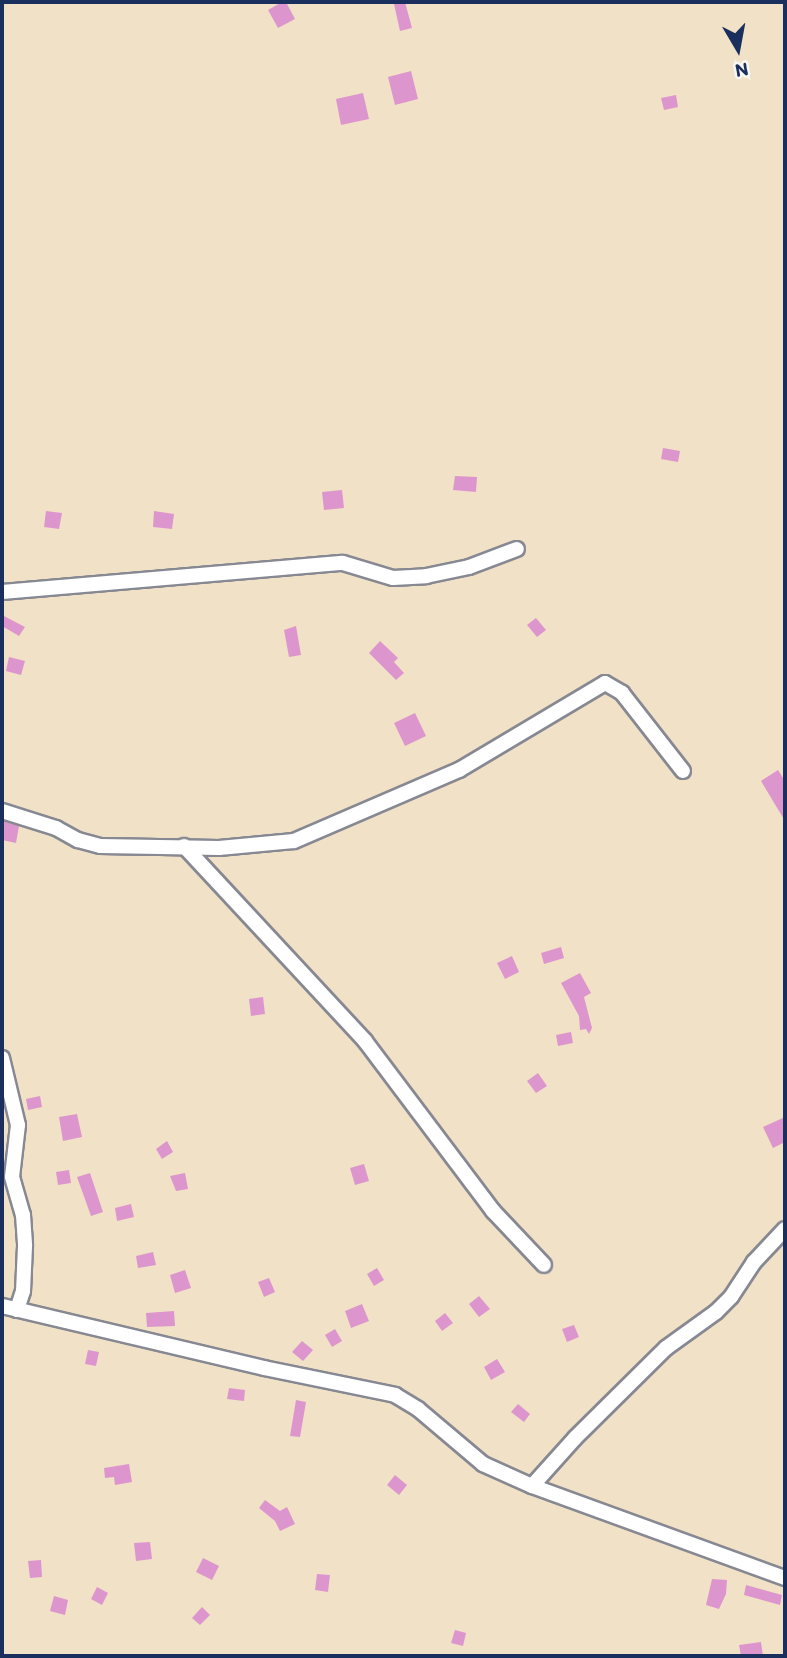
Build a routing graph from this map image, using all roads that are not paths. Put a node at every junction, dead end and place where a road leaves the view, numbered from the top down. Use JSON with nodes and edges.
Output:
{"nodes":[{"id":1,"x":517,"y":549,"type":"dead end"},
{"id":2,"x":2,"y":592,"type":"edge"},
{"id":3,"x":683,"y":771,"type":"dead end"},
{"id":4,"x":2,"y":811,"type":"edge"},
{"id":5,"x":184,"y":846,"type":"junction"},
{"id":6,"x":2,"y":1058,"type":"edge"},
{"id":7,"x":785,"y":1229,"type":"edge"},
{"id":8,"x":544,"y":1265,"type":"dead end"},
{"id":9,"x":2,"y":1306,"type":"edge"},
{"id":10,"x":17,"y":1310,"type":"junction"},
{"id":11,"x":532,"y":1486,"type":"junction"},
{"id":12,"x":785,"y":1578,"type":"edge"}],
"edges":[{"from":1,"to":2,"type":"street"},
{"from":3,"to":5,"type":"street"},
{"from":4,"to":5,"type":"street"},
{"from":5,"to":8,"type":"street"},
{"from":6,"to":10,"type":"street"},
{"from":7,"to":11,"type":"street"},
{"from":9,"to":10,"type":"street"},
{"from":10,"to":11,"type":"street"},
{"from":11,"to":12,"type":"street"}]}
